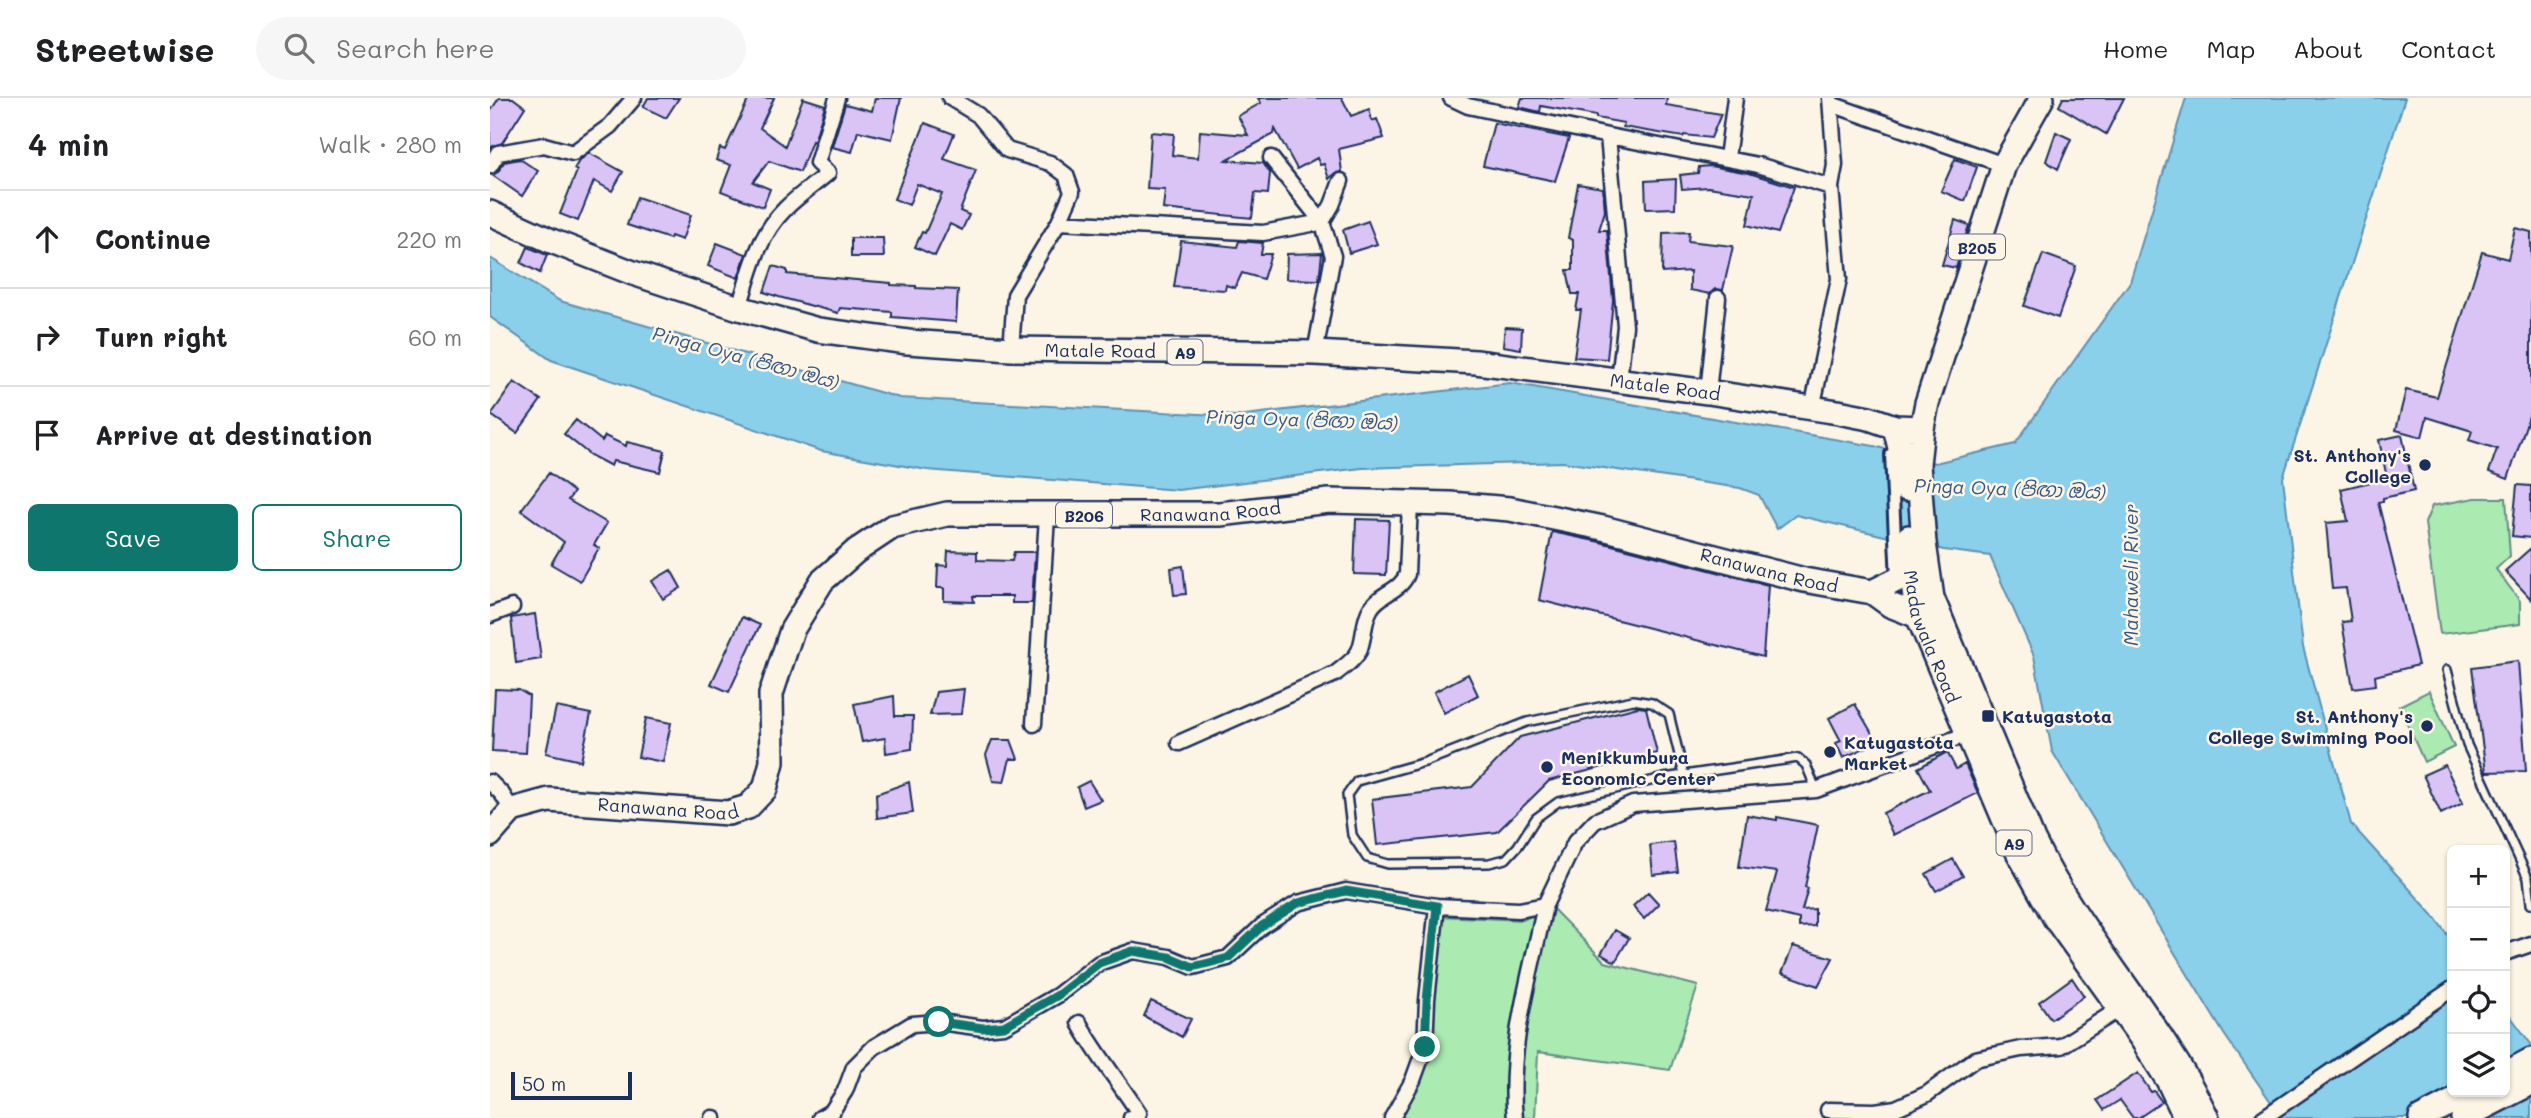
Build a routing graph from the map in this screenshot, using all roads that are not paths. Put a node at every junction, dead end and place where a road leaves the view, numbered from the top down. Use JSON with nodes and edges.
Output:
{"nodes":[{"id":1,"x":634,"y":98,"type":"edge"},
{"id":2,"x":837,"y":98,"type":"edge"},
{"id":3,"x":950,"y":98,"type":"edge"},
{"id":4,"x":1451,"y":98,"type":"edge"},
{"id":5,"x":1735,"y":98,"type":"edge"},
{"id":6,"x":2042,"y":98,"type":"edge"},
{"id":7,"x":1831,"y":101,"type":"edge"},
{"id":8,"x":1608,"y":136,"type":"junction"},
{"id":9,"x":1270,"y":158,"type":"dead end"},
{"id":10,"x":1727,"y":158,"type":"junction"},
{"id":11,"x":2004,"y":165,"type":"junction"},
{"id":12,"x":490,"y":166,"type":"edge"},
{"id":13,"x":1341,"y":181,"type":"dead end"},
{"id":14,"x":1831,"y":187,"type":"junction"},
{"id":15,"x":490,"y":213,"type":"edge"},
{"id":16,"x":1059,"y":222,"type":"junction"},
{"id":17,"x":1322,"y":222,"type":"junction"},
{"id":18,"x":1718,"y":298,"type":"dead end"},
{"id":19,"x":739,"y":308,"type":"junction"},
{"id":20,"x":1011,"y":349,"type":"junction"},
{"id":21,"x":1315,"y":353,"type":"junction"},
{"id":22,"x":1619,"y":381,"type":"junction"},
{"id":23,"x":1708,"y":392,"type":"junction"},
{"id":24,"x":1927,"y":403,"type":"junction"},
{"id":25,"x":1812,"y":409,"type":"junction"},
{"id":26,"x":1922,"y":428,"type":"junction"},
{"id":27,"x":1894,"y":436,"type":"junction"},
{"id":28,"x":1410,"y":503,"type":"junction"},
{"id":29,"x":1046,"y":516,"type":"junction"},
{"id":30,"x":1911,"y":557,"type":"junction"},
{"id":31,"x":1872,"y":592,"type":"junction"},
{"id":32,"x":1932,"y":598,"type":"junction"},
{"id":33,"x":512,"y":607,"type":"dead end"},
{"id":34,"x":490,"y":615,"type":"edge"},
{"id":35,"x":1918,"y":616,"type":"junction"},
{"id":36,"x":2447,"y":670,"type":"dead end"},
{"id":37,"x":1034,"y":724,"type":"dead end"},
{"id":38,"x":1977,"y":731,"type":"junction"},
{"id":39,"x":1179,"y":743,"type":"dead end"},
{"id":40,"x":1684,"y":775,"type":"junction"},
{"id":41,"x":490,"y":782,"type":"edge"},
{"id":42,"x":1816,"y":790,"type":"junction"},
{"id":43,"x":512,"y":810,"type":"junction"},
{"id":44,"x":490,"y":835,"type":"edge"},
{"id":45,"x":2531,"y":904,"type":"edge"},
{"id":46,"x":1545,"y":905,"type":"junction"},
{"id":47,"x":1437,"y":906,"type":"junction"},
{"id":48,"x":2531,"y":944,"type":"edge"},
{"id":49,"x":2510,"y":951,"type":"edge"},
{"id":50,"x":2447,"y":992,"type":"edge"},
{"id":51,"x":2121,"y":1008,"type":"junction"},
{"id":52,"x":1079,"y":1023,"type":"dead end"},
{"id":53,"x":2531,"y":1060,"type":"edge"},
{"id":54,"x":2510,"y":1071,"type":"edge"},
{"id":55,"x":2531,"y":1083,"type":"edge"},
{"id":56,"x":2461,"y":1097,"type":"edge"},
{"id":57,"x":1828,"y":1110,"type":"dead end"},
{"id":58,"x":828,"y":1116,"type":"edge"},
{"id":59,"x":2265,"y":1117,"type":"edge"},
{"id":60,"x":1132,"y":1118,"type":"edge"},
{"id":61,"x":1392,"y":1118,"type":"edge"},
{"id":62,"x":1515,"y":1118,"type":"edge"},
{"id":63,"x":2186,"y":1118,"type":"edge"},
{"id":64,"x":2207,"y":1118,"type":"edge"},
{"id":65,"x":2421,"y":1118,"type":"edge"},
{"id":66,"x":2463,"y":1118,"type":"edge"}],
"edges":[{"from":1,"to":12,"type":"street"},
{"from":2,"to":19,"type":"street"},
{"from":3,"to":16,"type":"street"},
{"from":4,"to":8,"type":"street"},
{"from":5,"to":10,"type":"street"},
{"from":6,"to":11,"type":"main road","name":"Madawala Road","number":"B205"},
{"from":7,"to":11,"type":"street"},
{"from":7,"to":14,"type":"street"},
{"from":8,"to":10,"type":"street"},
{"from":8,"to":22,"type":"street"},
{"from":9,"to":17,"type":"street"},
{"from":10,"to":14,"type":"street"},
{"from":11,"to":24,"type":"main road","name":"Madawala Road","number":"B205"},
{"from":13,"to":17,"type":"street"},
{"from":14,"to":25,"type":"street"},
{"from":15,"to":19,"type":"main road","name":"Matale Road","number":"A9"},
{"from":16,"to":17,"type":"street"},
{"from":16,"to":20,"type":"street"},
{"from":17,"to":21,"type":"street"},
{"from":18,"to":23,"type":"street"},
{"from":19,"to":20,"type":"main road","name":"Matale Road","number":"A9"},
{"from":20,"to":21,"type":"main road","name":"Matale Road","number":"A9"},
{"from":21,"to":22,"type":"main road","name":"Matale Road","number":"A9"},
{"from":22,"to":23,"type":"main road","name":"Matale Road","number":"A9"},
{"from":23,"to":25,"type":"main road","name":"Matale Road","number":"A9"},
{"from":24,"to":26,"type":"main road","name":"Madawala Road","number":"B205"},
{"from":24,"to":27,"type":"main road"},
{"from":25,"to":27,"type":"main road","name":"Matale Road","number":"A9"},
{"from":26,"to":27,"type":"main road","name":"Matale Road"},
{"from":26,"to":30,"type":"main road","name":"Madawala Road","number":"A9"},
{"from":27,"to":30,"type":"main road","name":"Madawala Road","number":"A9"},
{"from":28,"to":29,"type":"main road","name":"Ranawana Road","number":"B206"},
{"from":28,"to":31,"type":"main road","name":"Ranawana Road","number":"B206"},
{"from":28,"to":39,"type":"street"},
{"from":29,"to":37,"type":"street"},
{"from":29,"to":43,"type":"main road","name":"Ranawana Road","number":"B206"},
{"from":30,"to":31,"type":"main road"},
{"from":30,"to":32,"type":"main road","name":"Madawala Road","number":"A9"},
{"from":30,"to":35,"type":"main road","name":"Madawala Road","number":"A9"},
{"from":31,"to":35,"type":"main road","number":"B206"},
{"from":32,"to":35,"type":"main road"},
{"from":32,"to":38,"type":"main road","name":"Madawala Road","number":"A9"},
{"from":33,"to":34,"type":"street"},
{"from":35,"to":38,"type":"main road","name":"Madawala Road","number":"A9"},
{"from":36,"to":45,"type":"lane"},
{"from":38,"to":42,"type":"street"},
{"from":38,"to":51,"type":"main road","name":"Madawala Road","number":"A9"},
{"from":38,"to":64,"type":"main road","name":"Madawala Road","number":"A9"},
{"from":40,"to":40,"type":"lane"},
{"from":40,"to":42,"type":"lane"},
{"from":41,"to":43,"type":"street"},
{"from":42,"to":46,"type":"street"},
{"from":43,"to":44,"type":"main road"},
{"from":46,"to":47,"type":"street"},
{"from":46,"to":62,"type":"street"},
{"from":47,"to":58,"type":"street"},
{"from":47,"to":61,"type":"street"},
{"from":48,"to":49,"type":"street"},
{"from":50,"to":59,"type":"street"},
{"from":51,"to":57,"type":"street"},
{"from":51,"to":63,"type":"main road","name":"Madawala Road","number":"A9"},
{"from":52,"to":60,"type":"street"},
{"from":53,"to":54,"type":"main road"},
{"from":55,"to":66,"type":"main road"},
{"from":56,"to":65,"type":"main road"}]}
